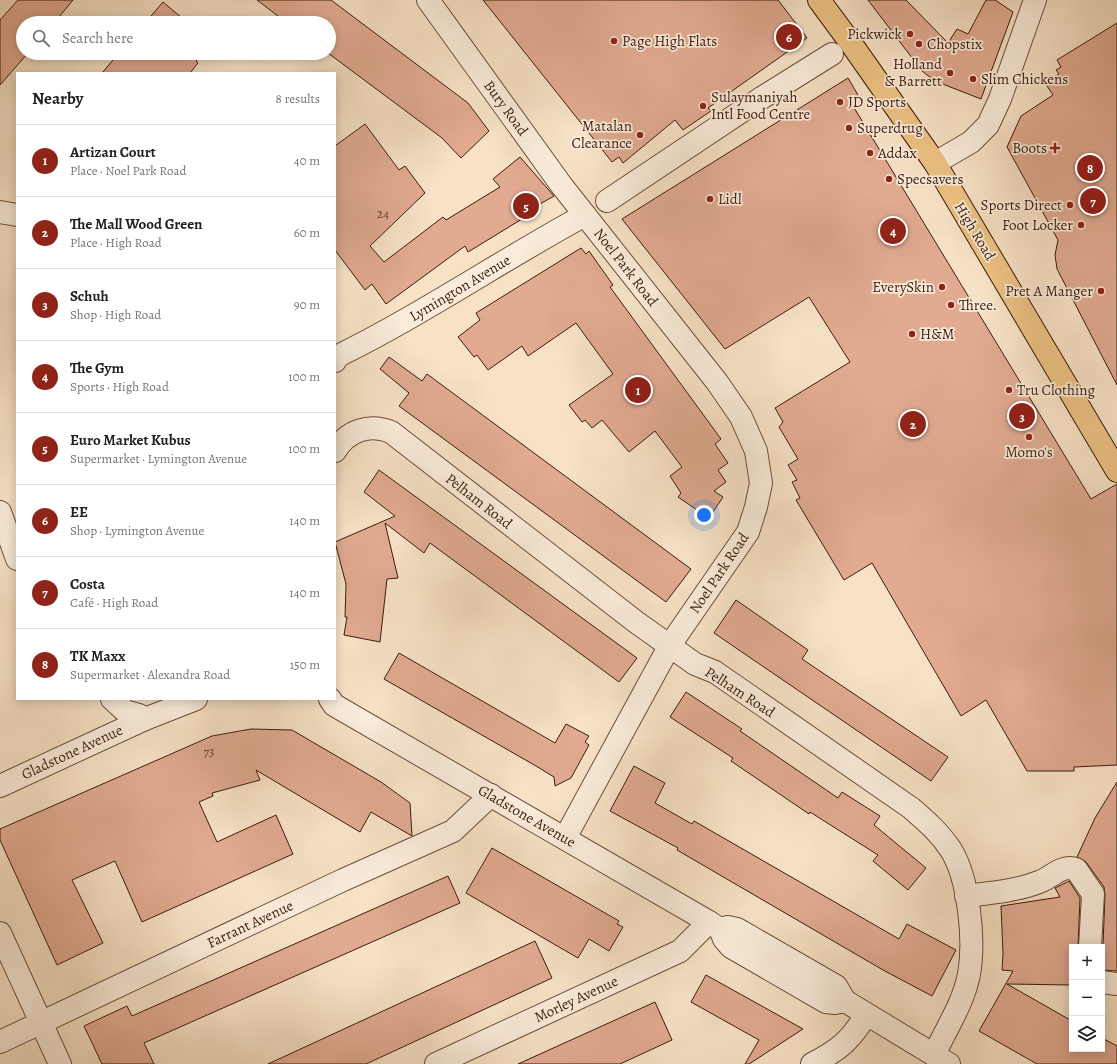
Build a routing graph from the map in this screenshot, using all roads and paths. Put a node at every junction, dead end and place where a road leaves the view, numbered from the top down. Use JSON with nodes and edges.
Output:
{"nodes":[{"id":1,"x":428,"y":0,"type":"edge"},
{"id":2,"x":819,"y":0,"type":"edge"},
{"id":3,"x":1035,"y":0,"type":"edge"},
{"id":4,"x":832,"y":54,"type":"dead end"},
{"id":5,"x":935,"y":163,"type":"junction"},
{"id":6,"x":607,"y":201,"type":"dead end"},
{"id":7,"x":0,"y":212,"type":"edge"},
{"id":8,"x":16,"y":215,"type":"edge"},
{"id":9,"x":585,"y":215,"type":"junction"},
{"id":10,"x":336,"y":359,"type":"edge"},
{"id":11,"x":342,"y":443,"type":"edge"},
{"id":12,"x":1117,"y":471,"type":"edge"},
{"id":13,"x":6,"y":522,"type":"edge"},
{"id":14,"x":16,"y":556,"type":"edge"},
{"id":15,"x":670,"y":645,"type":"junction"},
{"id":16,"x":113,"y":700,"type":"edge"},
{"id":17,"x":191,"y":700,"type":"edge"},
{"id":18,"x":314,"y":700,"type":"edge"},
{"id":19,"x":332,"y":702,"type":"edge"},
{"id":20,"x":138,"y":711,"type":"edge"},
{"id":21,"x":0,"y":786,"type":"edge"},
{"id":22,"x":491,"y":795,"type":"junction"},
{"id":23,"x":565,"y":838,"type":"junction"},
{"id":24,"x":966,"y":896,"type":"junction"},
{"id":25,"x":715,"y":925,"type":"junction"},
{"id":26,"x":0,"y":933,"type":"edge"},
{"id":27,"x":1090,"y":944,"type":"edge"},
{"id":28,"x":1105,"y":982,"type":"edge"},
{"id":29,"x":1117,"y":984,"type":"edge"},
{"id":30,"x":866,"y":1015,"type":"junction"},
{"id":31,"x":41,"y":1023,"type":"junction"},
{"id":32,"x":0,"y":1042,"type":"edge"},
{"id":33,"x":942,"y":1059,"type":"edge"},
{"id":34,"x":60,"y":1064,"type":"edge"},
{"id":35,"x":436,"y":1064,"type":"edge"},
{"id":36,"x":812,"y":1064,"type":"edge"}],
"edges":[{"from":1,"to":9,"type":"street","name":"Bury Road"},
{"from":2,"to":5,"type":"main road","name":"High Road"},
{"from":3,"to":5,"type":"street"},
{"from":4,"to":6,"type":"street"},
{"from":5,"to":12,"type":"main road","name":"High Road"},
{"from":7,"to":8,"type":"street"},
{"from":9,"to":10,"type":"street","name":"Lymington Avenue"},
{"from":9,"to":15,"type":"street","name":"Noel Park Road"},
{"from":11,"to":15,"type":"street","name":"Pelham Road"},
{"from":13,"to":14,"type":"street"},
{"from":15,"to":23,"type":"street","name":"Noel Park Road"},
{"from":15,"to":24,"type":"street","name":"Pelham Road"},
{"from":16,"to":20,"type":"street"},
{"from":17,"to":20,"type":"street","name":"Gladstone Avenue"},
{"from":18,"to":19,"type":"street","name":"Gladstone Avenue"},
{"from":19,"to":22,"type":"street","name":"Gladstone Avenue"},
{"from":20,"to":21,"type":"street","name":"Gladstone Avenue"},
{"from":22,"to":23,"type":"street","name":"Gladstone Avenue"},
{"from":22,"to":31,"type":"street","name":"Farrant Avenue"},
{"from":23,"to":25,"type":"street","name":"Gladstone Avenue"},
{"from":24,"to":27,"type":"street"},
{"from":24,"to":33,"type":"street","name":"Pelham Road"},
{"from":25,"to":30,"type":"street","name":"Gladstone Avenue"},
{"from":25,"to":35,"type":"street","name":"Morley Avenue"},
{"from":26,"to":31,"type":"street"},
{"from":28,"to":29,"type":"street"},
{"from":30,"to":33,"type":"street","name":"Gladstone Avenue"},
{"from":30,"to":36,"type":"street"},
{"from":31,"to":32,"type":"street","name":"Farrant Avenue"},
{"from":31,"to":34,"type":"street"}]}
